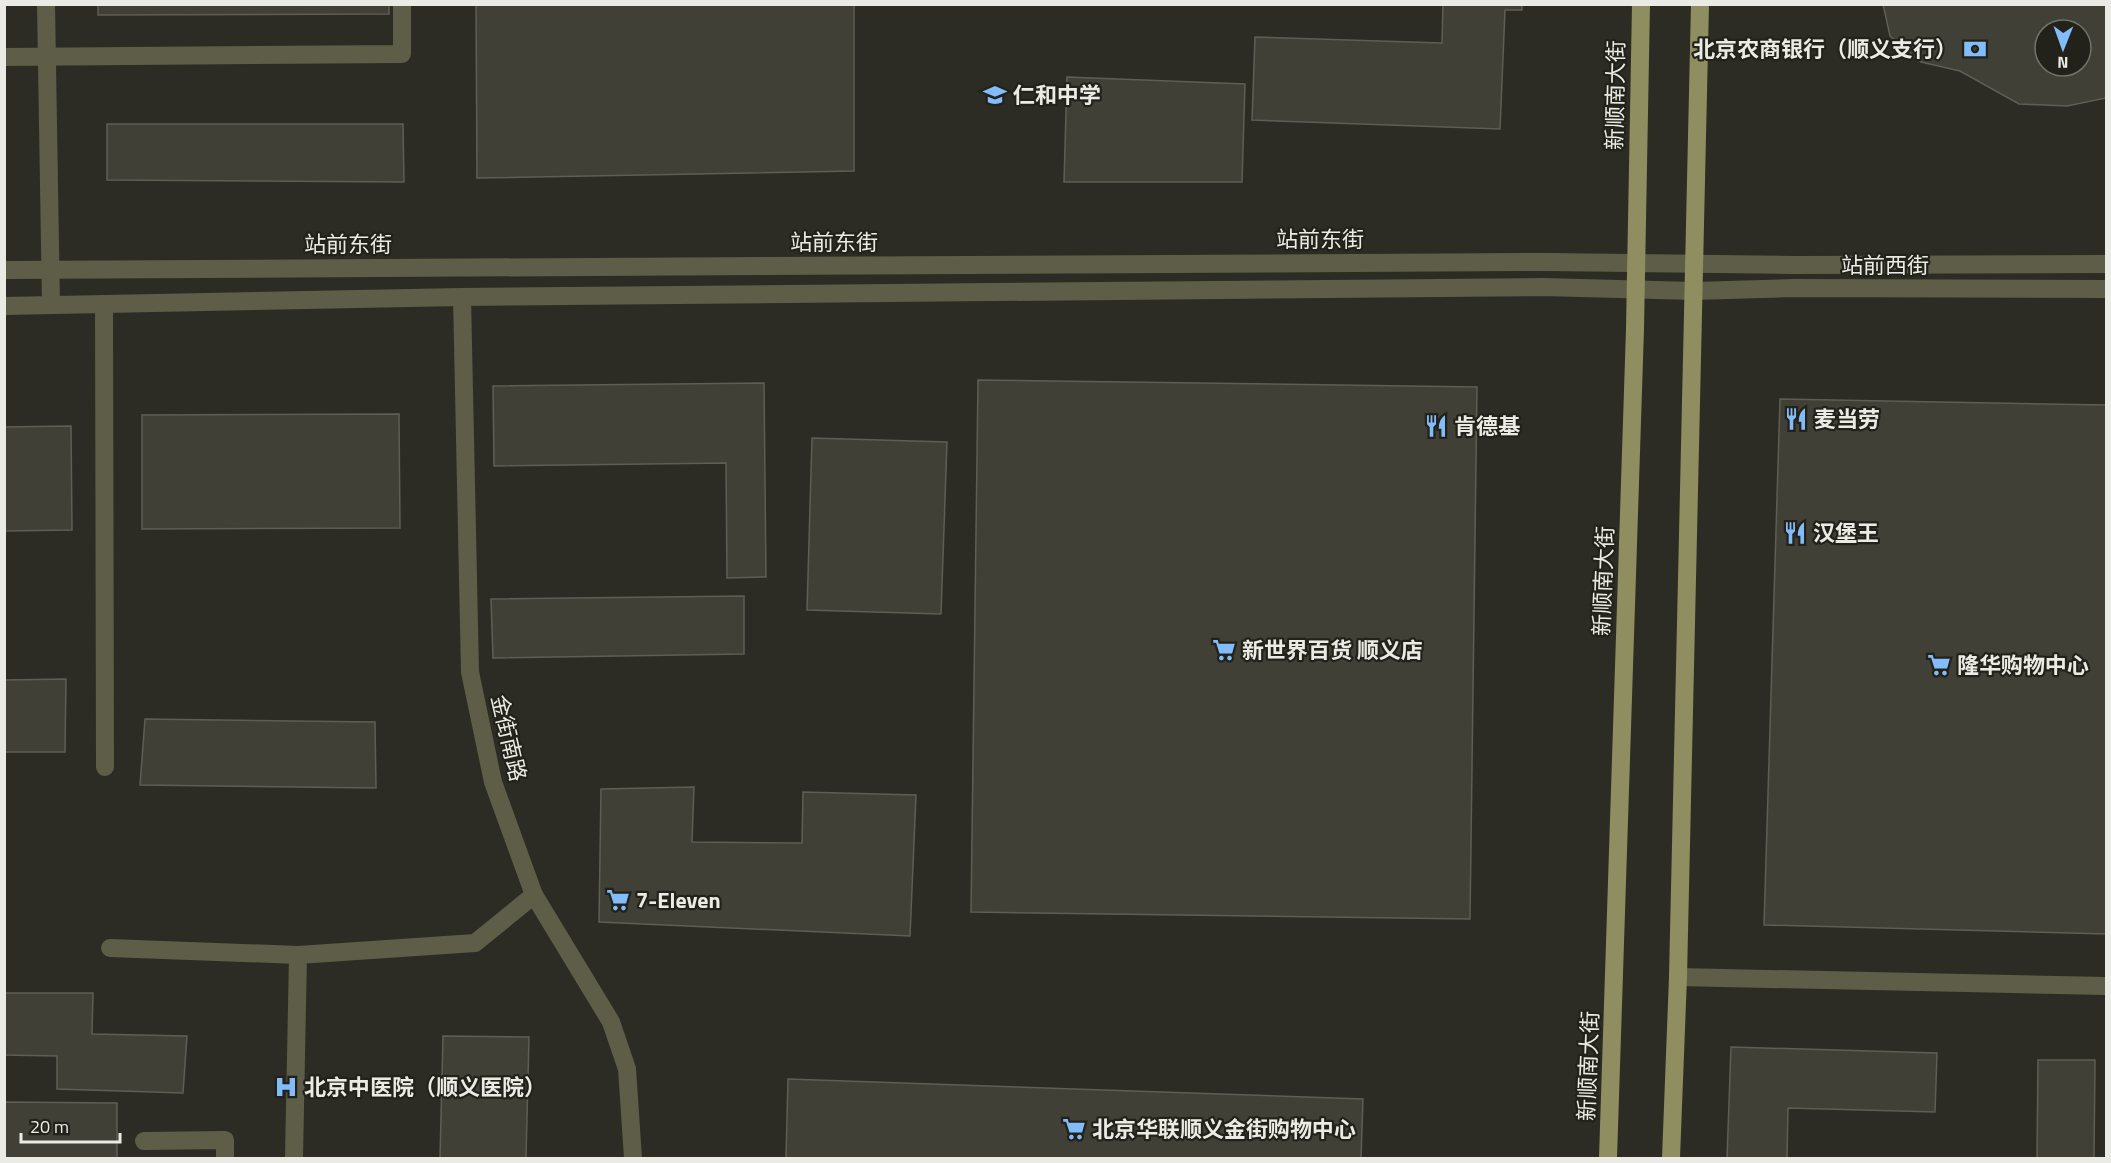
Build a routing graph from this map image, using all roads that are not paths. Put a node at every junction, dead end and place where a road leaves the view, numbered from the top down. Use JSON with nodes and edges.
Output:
{"nodes":[{"id":1,"x":46,"y":4,"type":"edge"},
{"id":2,"x":402,"y":4,"type":"edge"},
{"id":3,"x":1641,"y":4,"type":"edge"},
{"id":4,"x":1700,"y":4,"type":"edge"},
{"id":5,"x":4,"y":57,"type":"edge"},
{"id":6,"x":46,"y":57,"type":"junction"},
{"id":7,"x":1635,"y":263,"type":"junction"},
{"id":8,"x":1664,"y":264,"type":"joint"},
{"id":9,"x":1693,"y":264,"type":"junction"},
{"id":10,"x":2106,"y":264,"type":"edge"},
{"id":11,"x":51,"y":269,"type":"junction"},
{"id":12,"x":4,"y":270,"type":"edge"},
{"id":13,"x":1635,"y":290,"type":"junction"},
{"id":14,"x":2106,"y":290,"type":"edge"},
{"id":15,"x":1694,"y":291,"type":"junction"},
{"id":16,"x":462,"y":297,"type":"junction"},
{"id":17,"x":105,"y":304,"type":"junction"},
{"id":18,"x":51,"y":305,"type":"junction"},
{"id":19,"x":4,"y":306,"type":"edge"},
{"id":20,"x":105,"y":767,"type":"dead end"},
{"id":21,"x":534,"y":895,"type":"junction"},
{"id":22,"x":110,"y":948,"type":"dead end"},
{"id":23,"x":298,"y":955,"type":"junction"},
{"id":24,"x":1678,"y":977,"type":"junction"},
{"id":25,"x":2106,"y":986,"type":"edge"},
{"id":26,"x":144,"y":1141,"type":"dead end"},
{"id":27,"x":225,"y":1158,"type":"edge"},
{"id":28,"x":294,"y":1158,"type":"edge"},
{"id":29,"x":633,"y":1158,"type":"edge"},
{"id":30,"x":1608,"y":1158,"type":"edge"},
{"id":31,"x":1671,"y":1158,"type":"edge"}],
"edges":[{"from":1,"to":6,"type":"street"},
{"from":2,"to":6,"type":"street"},
{"from":3,"to":7,"type":"main road","name":"新顺南大街"},
{"from":4,"to":9,"type":"main road"},
{"from":5,"to":6,"type":"street"},
{"from":6,"to":11,"type":"street"},
{"from":7,"to":8,"type":"street","name":"站前东街"},
{"from":7,"to":11,"type":"street","name":"站前东街"},
{"from":7,"to":13,"type":"main road","name":"新顺南大街"},
{"from":8,"to":9,"type":"street","name":"站前西街"},
{"from":9,"to":10,"type":"street","name":"站前西街"},
{"from":9,"to":15,"type":"main road"},
{"from":11,"to":12,"type":"street","name":"站前东街"},
{"from":11,"to":18,"type":"street"},
{"from":13,"to":15,"type":"street","name":"站前西街"},
{"from":13,"to":16,"type":"street"},
{"from":13,"to":30,"type":"main road","name":"新顺南大街"},
{"from":14,"to":15,"type":"street","name":"站前西街"},
{"from":15,"to":24,"type":"main road"},
{"from":16,"to":17,"type":"street"},
{"from":16,"to":21,"type":"street","name":"金街南路"},
{"from":17,"to":18,"type":"street"},
{"from":17,"to":20,"type":"street"},
{"from":18,"to":19,"type":"street"},
{"from":21,"to":23,"type":"street"},
{"from":21,"to":29,"type":"street","name":"金街南路"},
{"from":22,"to":23,"type":"street"},
{"from":23,"to":28,"type":"street"},
{"from":24,"to":25,"type":"street"},
{"from":24,"to":31,"type":"main road"},
{"from":26,"to":27,"type":"street"}]}
